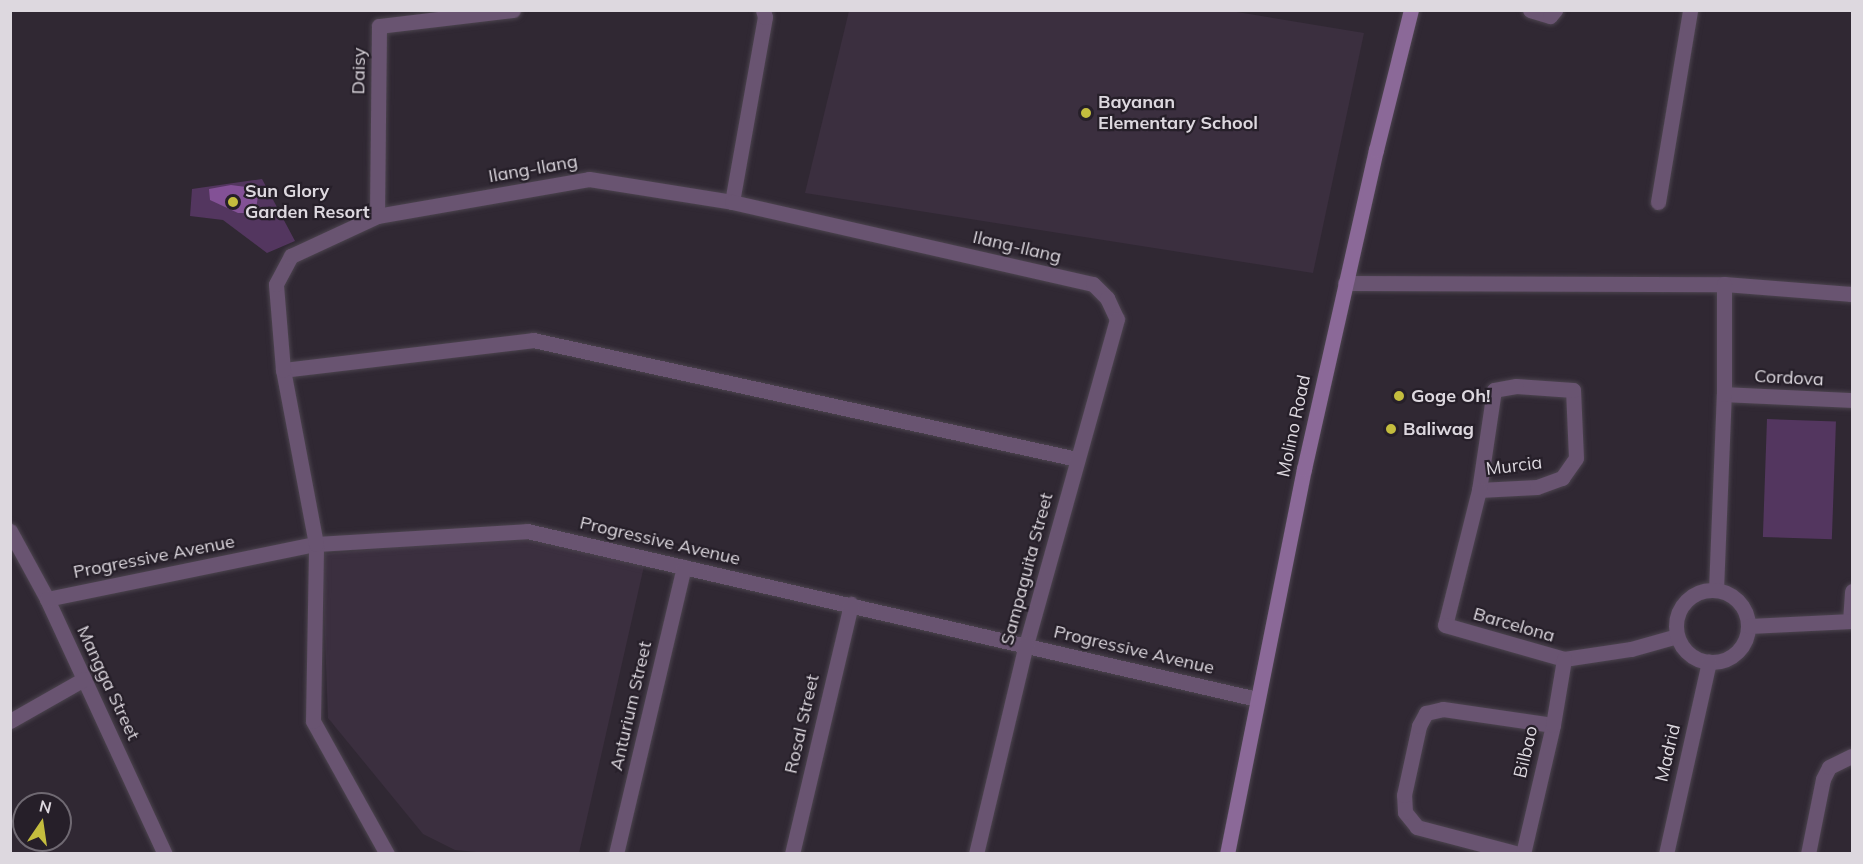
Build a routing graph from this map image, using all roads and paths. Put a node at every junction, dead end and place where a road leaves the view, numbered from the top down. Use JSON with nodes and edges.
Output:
{"nodes":[{"id":1,"x":513,"y":10,"type":"edge"},
{"id":2,"x":763,"y":10,"type":"edge"},
{"id":3,"x":1411,"y":10,"type":"edge"},
{"id":4,"x":1530,"y":10,"type":"edge"},
{"id":5,"x":1555,"y":10,"type":"edge"},
{"id":6,"x":1690,"y":10,"type":"edge"},
{"id":7,"x":732,"y":202,"type":"junction"},
{"id":8,"x":1658,"y":202,"type":"dead end"},
{"id":9,"x":376,"y":216,"type":"junction"},
{"id":10,"x":1346,"y":283,"type":"junction"},
{"id":11,"x":1724,"y":284,"type":"junction"},
{"id":12,"x":1852,"y":294,"type":"edge"},
{"id":13,"x":1107,"y":298,"type":"joint"},
{"id":14,"x":283,"y":370,"type":"junction"},
{"id":15,"x":1725,"y":394,"type":"junction"},
{"id":16,"x":1852,"y":400,"type":"edge"},
{"id":17,"x":1077,"y":459,"type":"junction"},
{"id":18,"x":1479,"y":490,"type":"junction"},
{"id":19,"x":10,"y":531,"type":"edge"},
{"id":20,"x":316,"y":544,"type":"junction"},
{"id":21,"x":684,"y":567,"type":"junction"},
{"id":22,"x":1716,"y":590,"type":"junction"},
{"id":23,"x":1852,"y":591,"type":"edge"},
{"id":24,"x":47,"y":599,"type":"junction"},
{"id":25,"x":851,"y":604,"type":"junction"},
{"id":26,"x":1851,"y":621,"type":"edge"},
{"id":27,"x":1749,"y":626,"type":"junction"},
{"id":28,"x":1677,"y":636,"type":"junction"},
{"id":29,"x":1026,"y":644,"type":"junction"},
{"id":30,"x":1564,"y":659,"type":"junction"},
{"id":31,"x":1709,"y":662,"type":"junction"},
{"id":32,"x":84,"y":679,"type":"junction"},
{"id":33,"x":1257,"y":699,"type":"junction"},
{"id":34,"x":10,"y":721,"type":"edge"},
{"id":35,"x":1552,"y":725,"type":"junction"},
{"id":36,"x":1852,"y":756,"type":"edge"},
{"id":37,"x":165,"y":854,"type":"edge"},
{"id":38,"x":387,"y":854,"type":"edge"},
{"id":39,"x":616,"y":854,"type":"edge"},
{"id":40,"x":792,"y":854,"type":"edge"},
{"id":41,"x":976,"y":854,"type":"edge"},
{"id":42,"x":1227,"y":854,"type":"edge"},
{"id":43,"x":1521,"y":854,"type":"edge"},
{"id":44,"x":1666,"y":854,"type":"edge"},
{"id":45,"x":1808,"y":854,"type":"edge"}],
"edges":[{"from":1,"to":9,"type":"street","name":"Daisy"},
{"from":2,"to":7,"type":"street"},
{"from":3,"to":10,"type":"main road","name":"Molino Road"},
{"from":4,"to":5,"type":"street"},
{"from":6,"to":8,"type":"street"},
{"from":7,"to":9,"type":"street","name":"Ilang-Ilang"},
{"from":7,"to":13,"type":"street","name":"Ilang-Ilang"},
{"from":9,"to":14,"type":"street","name":"Ilang-Ilang"},
{"from":10,"to":11,"type":"street"},
{"from":10,"to":33,"type":"main road","name":"Molino Road"},
{"from":11,"to":12,"type":"street"},
{"from":11,"to":15,"type":"street"},
{"from":13,"to":17,"type":"street","name":"Sampaguita Street"},
{"from":14,"to":17,"type":"street"},
{"from":14,"to":20,"type":"street","name":"Ilang-Ilang"},
{"from":15,"to":16,"type":"street","name":"Cordova"},
{"from":15,"to":22,"type":"street"},
{"from":17,"to":29,"type":"street","name":"Sampaguita Street"},
{"from":18,"to":18,"type":"street","name":"Murcia"},
{"from":18,"to":30,"type":"street","name":"Barcelona"},
{"from":19,"to":24,"type":"street","name":"Mangga Street"},
{"from":20,"to":21,"type":"street","name":"Progressive Avenue"},
{"from":20,"to":24,"type":"street","name":"Progressive Avenue"},
{"from":20,"to":38,"type":"street","name":"Ilang-Ilang"},
{"from":21,"to":25,"type":"street","name":"Progressive Avenue"},
{"from":21,"to":39,"type":"street","name":"Anturium Street"},
{"from":22,"to":27,"type":"street"},
{"from":22,"to":28,"type":"street"},
{"from":23,"to":26,"type":"street"},
{"from":24,"to":32,"type":"street","name":"Mangga Street"},
{"from":25,"to":29,"type":"street","name":"Progressive Avenue"},
{"from":25,"to":40,"type":"street","name":"Rosal Street"},
{"from":26,"to":27,"type":"street"},
{"from":27,"to":31,"type":"street"},
{"from":28,"to":30,"type":"street","name":"Barcelona"},
{"from":28,"to":31,"type":"street"},
{"from":29,"to":33,"type":"street","name":"Progressive Avenue"},
{"from":29,"to":41,"type":"street","name":"Sampaguita Street"},
{"from":30,"to":35,"type":"street","name":"Bilbao"},
{"from":31,"to":44,"type":"street","name":"Madrid"},
{"from":32,"to":34,"type":"street"},
{"from":32,"to":37,"type":"street","name":"Mangga Street"},
{"from":33,"to":42,"type":"main road","name":"Molino Road"},
{"from":35,"to":43,"type":"street","name":"Bilbao"},
{"from":35,"to":43,"type":"street"},
{"from":36,"to":45,"type":"street"}]}
